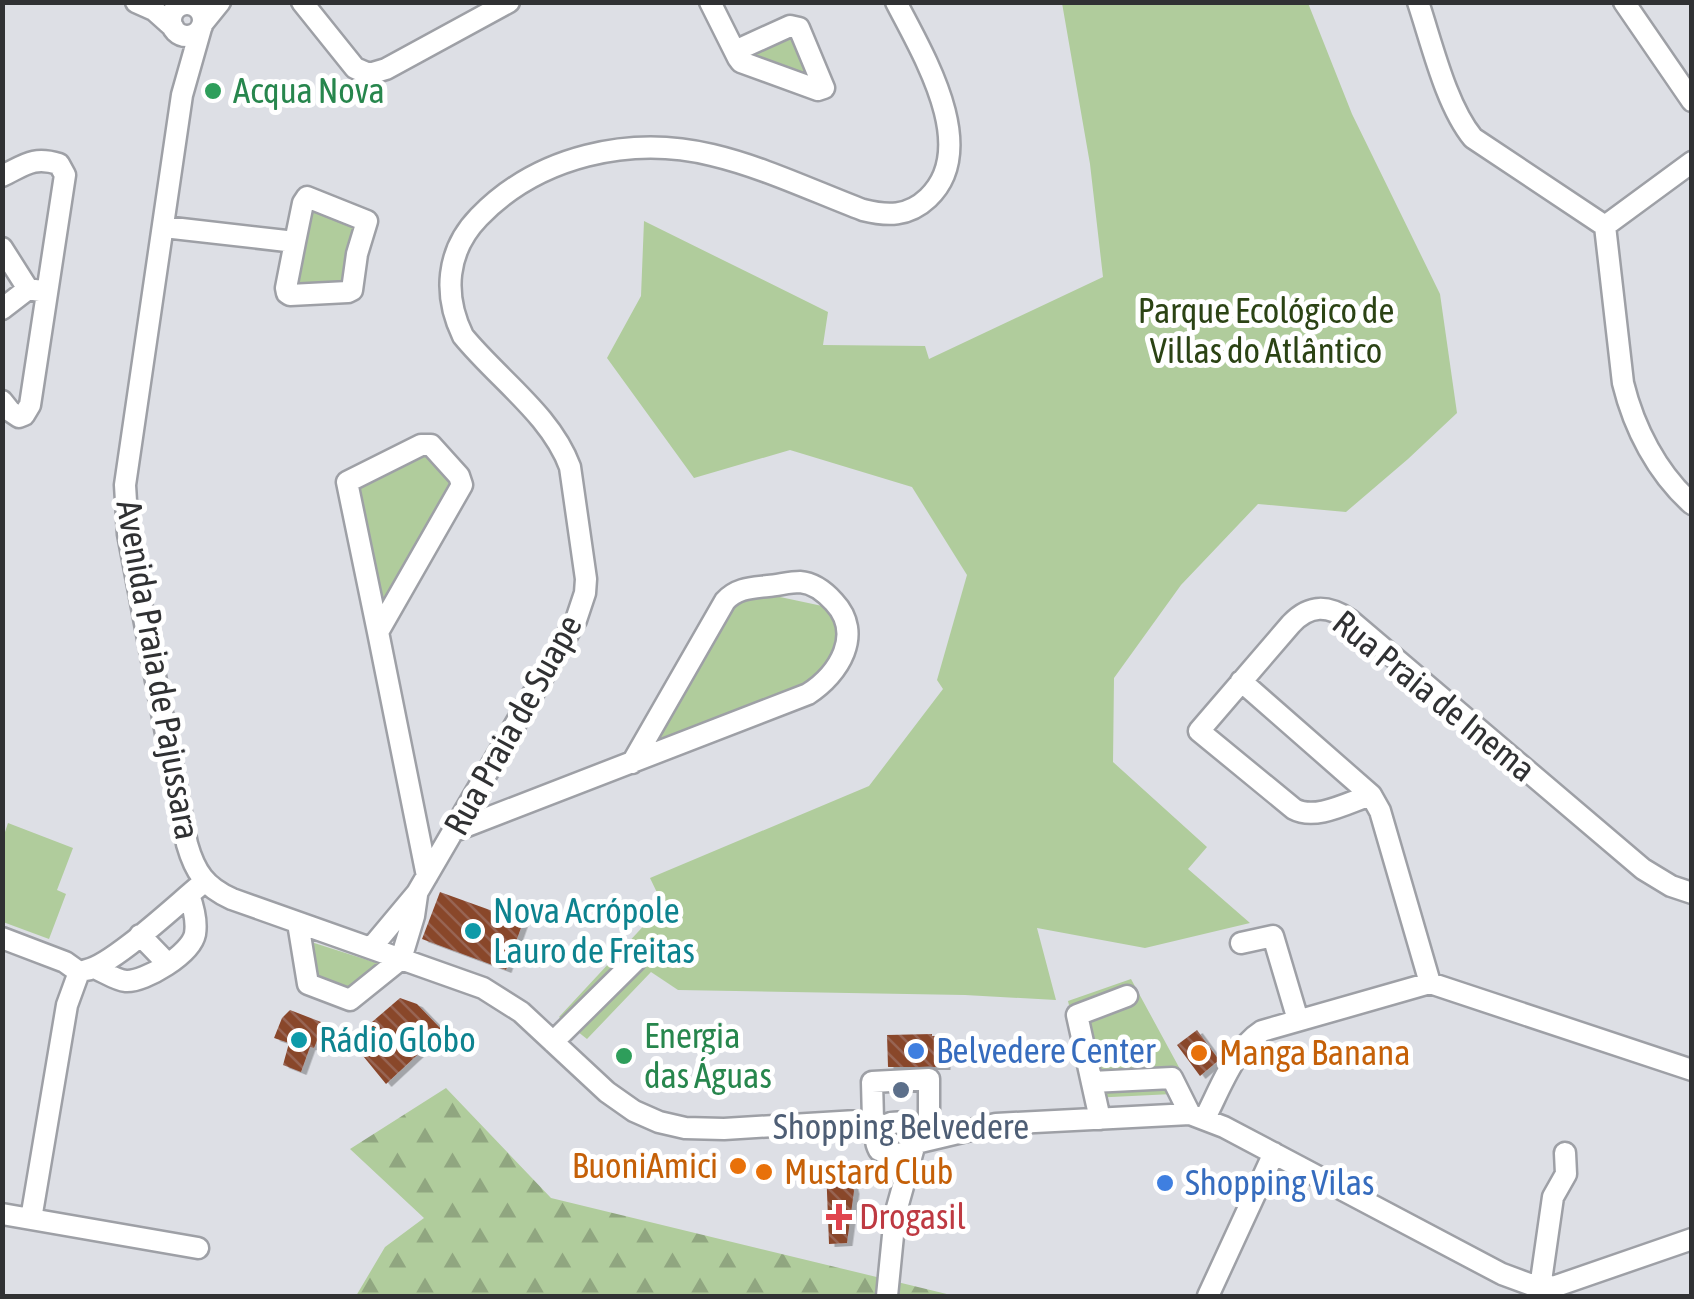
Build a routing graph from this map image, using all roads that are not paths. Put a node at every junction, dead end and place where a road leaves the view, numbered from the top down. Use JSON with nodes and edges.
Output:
{"nodes":[{"id":1,"x":136,"y":2,"type":"edge"},
{"id":2,"x":220,"y":2,"type":"edge"},
{"id":3,"x":302,"y":2,"type":"edge"},
{"id":4,"x":509,"y":2,"type":"edge"},
{"id":5,"x":710,"y":2,"type":"edge"},
{"id":6,"x":896,"y":2,"type":"edge"},
{"id":7,"x":1418,"y":2,"type":"edge"},
{"id":8,"x":1624,"y":2,"type":"edge"},
{"id":9,"x":185,"y":3,"type":"edge"},
{"id":10,"x":490,"y":9,"type":"edge"},
{"id":11,"x":202,"y":25,"type":"junction"},
{"id":12,"x":174,"y":28,"type":"junction"},
{"id":13,"x":734,"y":51,"type":"dead end"},
{"id":14,"x":182,"y":96,"type":"junction"},
{"id":15,"x":1692,"y":102,"type":"edge"},
{"id":16,"x":1692,"y":162,"type":"edge"},
{"id":17,"x":2,"y":176,"type":"edge"},
{"id":18,"x":1605,"y":226,"type":"junction"},
{"id":19,"x":164,"y":227,"type":"junction"},
{"id":20,"x":294,"y":242,"type":"junction"},
{"id":21,"x":2,"y":248,"type":"edge"},
{"id":22,"x":38,"y":290,"type":"junction"},
{"id":23,"x":2,"y":309,"type":"edge"},
{"id":24,"x":6,"y":406,"type":"edge"},
{"id":25,"x":1692,"y":504,"type":"edge"},
{"id":26,"x":378,"y":632,"type":"junction"},
{"id":27,"x":1241,"y":681,"type":"junction"},
{"id":28,"x":632,"y":764,"type":"junction"},
{"id":29,"x":1371,"y":795,"type":"junction"},
{"id":30,"x":454,"y":830,"type":"junction"},
{"id":31,"x":422,"y":885,"type":"junction"},
{"id":32,"x":196,"y":888,"type":"junction"},
{"id":33,"x":1692,"y":893,"type":"edge"},
{"id":34,"x":298,"y":923,"type":"junction"},
{"id":35,"x":140,"y":935,"type":"junction"},
{"id":36,"x":2,"y":938,"type":"edge"},
{"id":37,"x":1242,"y":942,"type":"dead end"},
{"id":38,"x":371,"y":948,"type":"junction"},
{"id":39,"x":401,"y":958,"type":"junction"},
{"id":40,"x":636,"y":960,"type":"dead end"},
{"id":41,"x":168,"y":964,"type":"junction"},
{"id":42,"x":88,"y":970,"type":"junction"},
{"id":43,"x":1430,"y":983,"type":"junction"},
{"id":44,"x":1128,"y":996,"type":"dead end"},
{"id":45,"x":1298,"y":1020,"type":"junction"},
{"id":46,"x":553,"y":1042,"type":"junction"},
{"id":47,"x":1692,"y":1070,"type":"edge"},
{"id":48,"x":1092,"y":1082,"type":"junction"},
{"id":49,"x":1198,"y":1116,"type":"junction"},
{"id":50,"x":1100,"y":1118,"type":"junction"},
{"id":51,"x":878,"y":1123,"type":"junction"},
{"id":52,"x":800,"y":1125,"type":"junction"},
{"id":53,"x":918,"y":1135,"type":"junction"},
{"id":54,"x":881,"y":1151,"type":"junction"},
{"id":55,"x":1274,"y":1153,"type":"junction"},
{"id":56,"x":1565,"y":1153,"type":"dead end"},
{"id":57,"x":2,"y":1214,"type":"edge"},
{"id":58,"x":896,"y":1214,"type":"junction"},
{"id":59,"x":30,"y":1219,"type":"junction"},
{"id":60,"x":1692,"y":1240,"type":"edge"},
{"id":61,"x":198,"y":1248,"type":"dead end"},
{"id":62,"x":1538,"y":1292,"type":"edge"},
{"id":63,"x":887,"y":1296,"type":"edge"},
{"id":64,"x":1208,"y":1296,"type":"edge"}],
"edges":[{"from":1,"to":12,"type":"street"},
{"from":2,"to":11,"type":"street"},
{"from":3,"to":10,"type":"street"},
{"from":4,"to":10,"type":"street"},
{"from":5,"to":13,"type":"street"},
{"from":6,"to":30,"type":"street","name":"Rua Praia de Suape"},
{"from":7,"to":18,"type":"street"},
{"from":8,"to":15,"type":"street"},
{"from":9,"to":11,"type":"street"},
{"from":9,"to":12,"type":"street"},
{"from":11,"to":12,"type":"street"},
{"from":11,"to":14,"type":"street","name":"Avenida Praia de Pajussara"},
{"from":12,"to":14,"type":"street","name":"Avenida Praia de Pajussara"},
{"from":14,"to":19,"type":"street","name":"Avenida Praia de Pajussara"},
{"from":16,"to":18,"type":"street"},
{"from":17,"to":22,"type":"street"},
{"from":18,"to":25,"type":"street"},
{"from":19,"to":20,"type":"street"},
{"from":19,"to":32,"type":"street","name":"Avenida Praia de Pajussara"},
{"from":20,"to":20,"type":"street"},
{"from":21,"to":22,"type":"street"},
{"from":22,"to":23,"type":"street"},
{"from":22,"to":24,"type":"street"},
{"from":26,"to":26,"type":"street"},
{"from":26,"to":31,"type":"street"},
{"from":27,"to":29,"type":"street"},
{"from":27,"to":29,"type":"street","name":"Rua Praia de Inema"},
{"from":27,"to":33,"type":"street","name":"Rua Praia de Inema"},
{"from":28,"to":28,"type":"street"},
{"from":28,"to":30,"type":"street"},
{"from":29,"to":43,"type":"street"},
{"from":30,"to":31,"type":"street","name":"Rua Praia de Suape"},
{"from":31,"to":38,"type":"street","name":"Rua Praia de Suape"},
{"from":31,"to":39,"type":"street","name":"Rua Praia de Suape"},
{"from":32,"to":34,"type":"street","name":"Avenida Praia de Pajussara"},
{"from":32,"to":35,"type":"street"},
{"from":32,"to":41,"type":"street"},
{"from":34,"to":38,"type":"street","name":"Avenida Praia de Pajussara"},
{"from":34,"to":39,"type":"street"},
{"from":35,"to":41,"type":"street"},
{"from":35,"to":42,"type":"street"},
{"from":36,"to":42,"type":"street"},
{"from":37,"to":45,"type":"street"},
{"from":38,"to":39,"type":"street","name":"Avenida Praia de Pajussara"},
{"from":39,"to":46,"type":"street","name":"Avenida Praia de Pajussara"},
{"from":40,"to":46,"type":"street"},
{"from":41,"to":42,"type":"street"},
{"from":42,"to":59,"type":"street"},
{"from":43,"to":45,"type":"street"},
{"from":43,"to":47,"type":"street"},
{"from":44,"to":48,"type":"street"},
{"from":45,"to":49,"type":"street"},
{"from":46,"to":52,"type":"street","name":"Avenida Praia de Pajussara"},
{"from":48,"to":49,"type":"street"},
{"from":48,"to":50,"type":"street"},
{"from":49,"to":50,"type":"street"},
{"from":49,"to":55,"type":"street"},
{"from":50,"to":53,"type":"street"},
{"from":51,"to":52,"type":"street","name":"Avenida Praia de Pajussara"},
{"from":51,"to":53,"type":"street","name":"Avenida Praia de Pajussara"},
{"from":51,"to":53,"type":"street"},
{"from":51,"to":54,"type":"street"},
{"from":52,"to":54,"type":"street","name":"Avenida Praia de Pajussara"},
{"from":53,"to":54,"type":"street"},
{"from":53,"to":58,"type":"street"},
{"from":54,"to":58,"type":"street"},
{"from":55,"to":62,"type":"street"},
{"from":55,"to":64,"type":"street"},
{"from":56,"to":62,"type":"street"},
{"from":57,"to":59,"type":"street"},
{"from":58,"to":63,"type":"street"},
{"from":59,"to":61,"type":"street"},
{"from":60,"to":62,"type":"street"}]}
